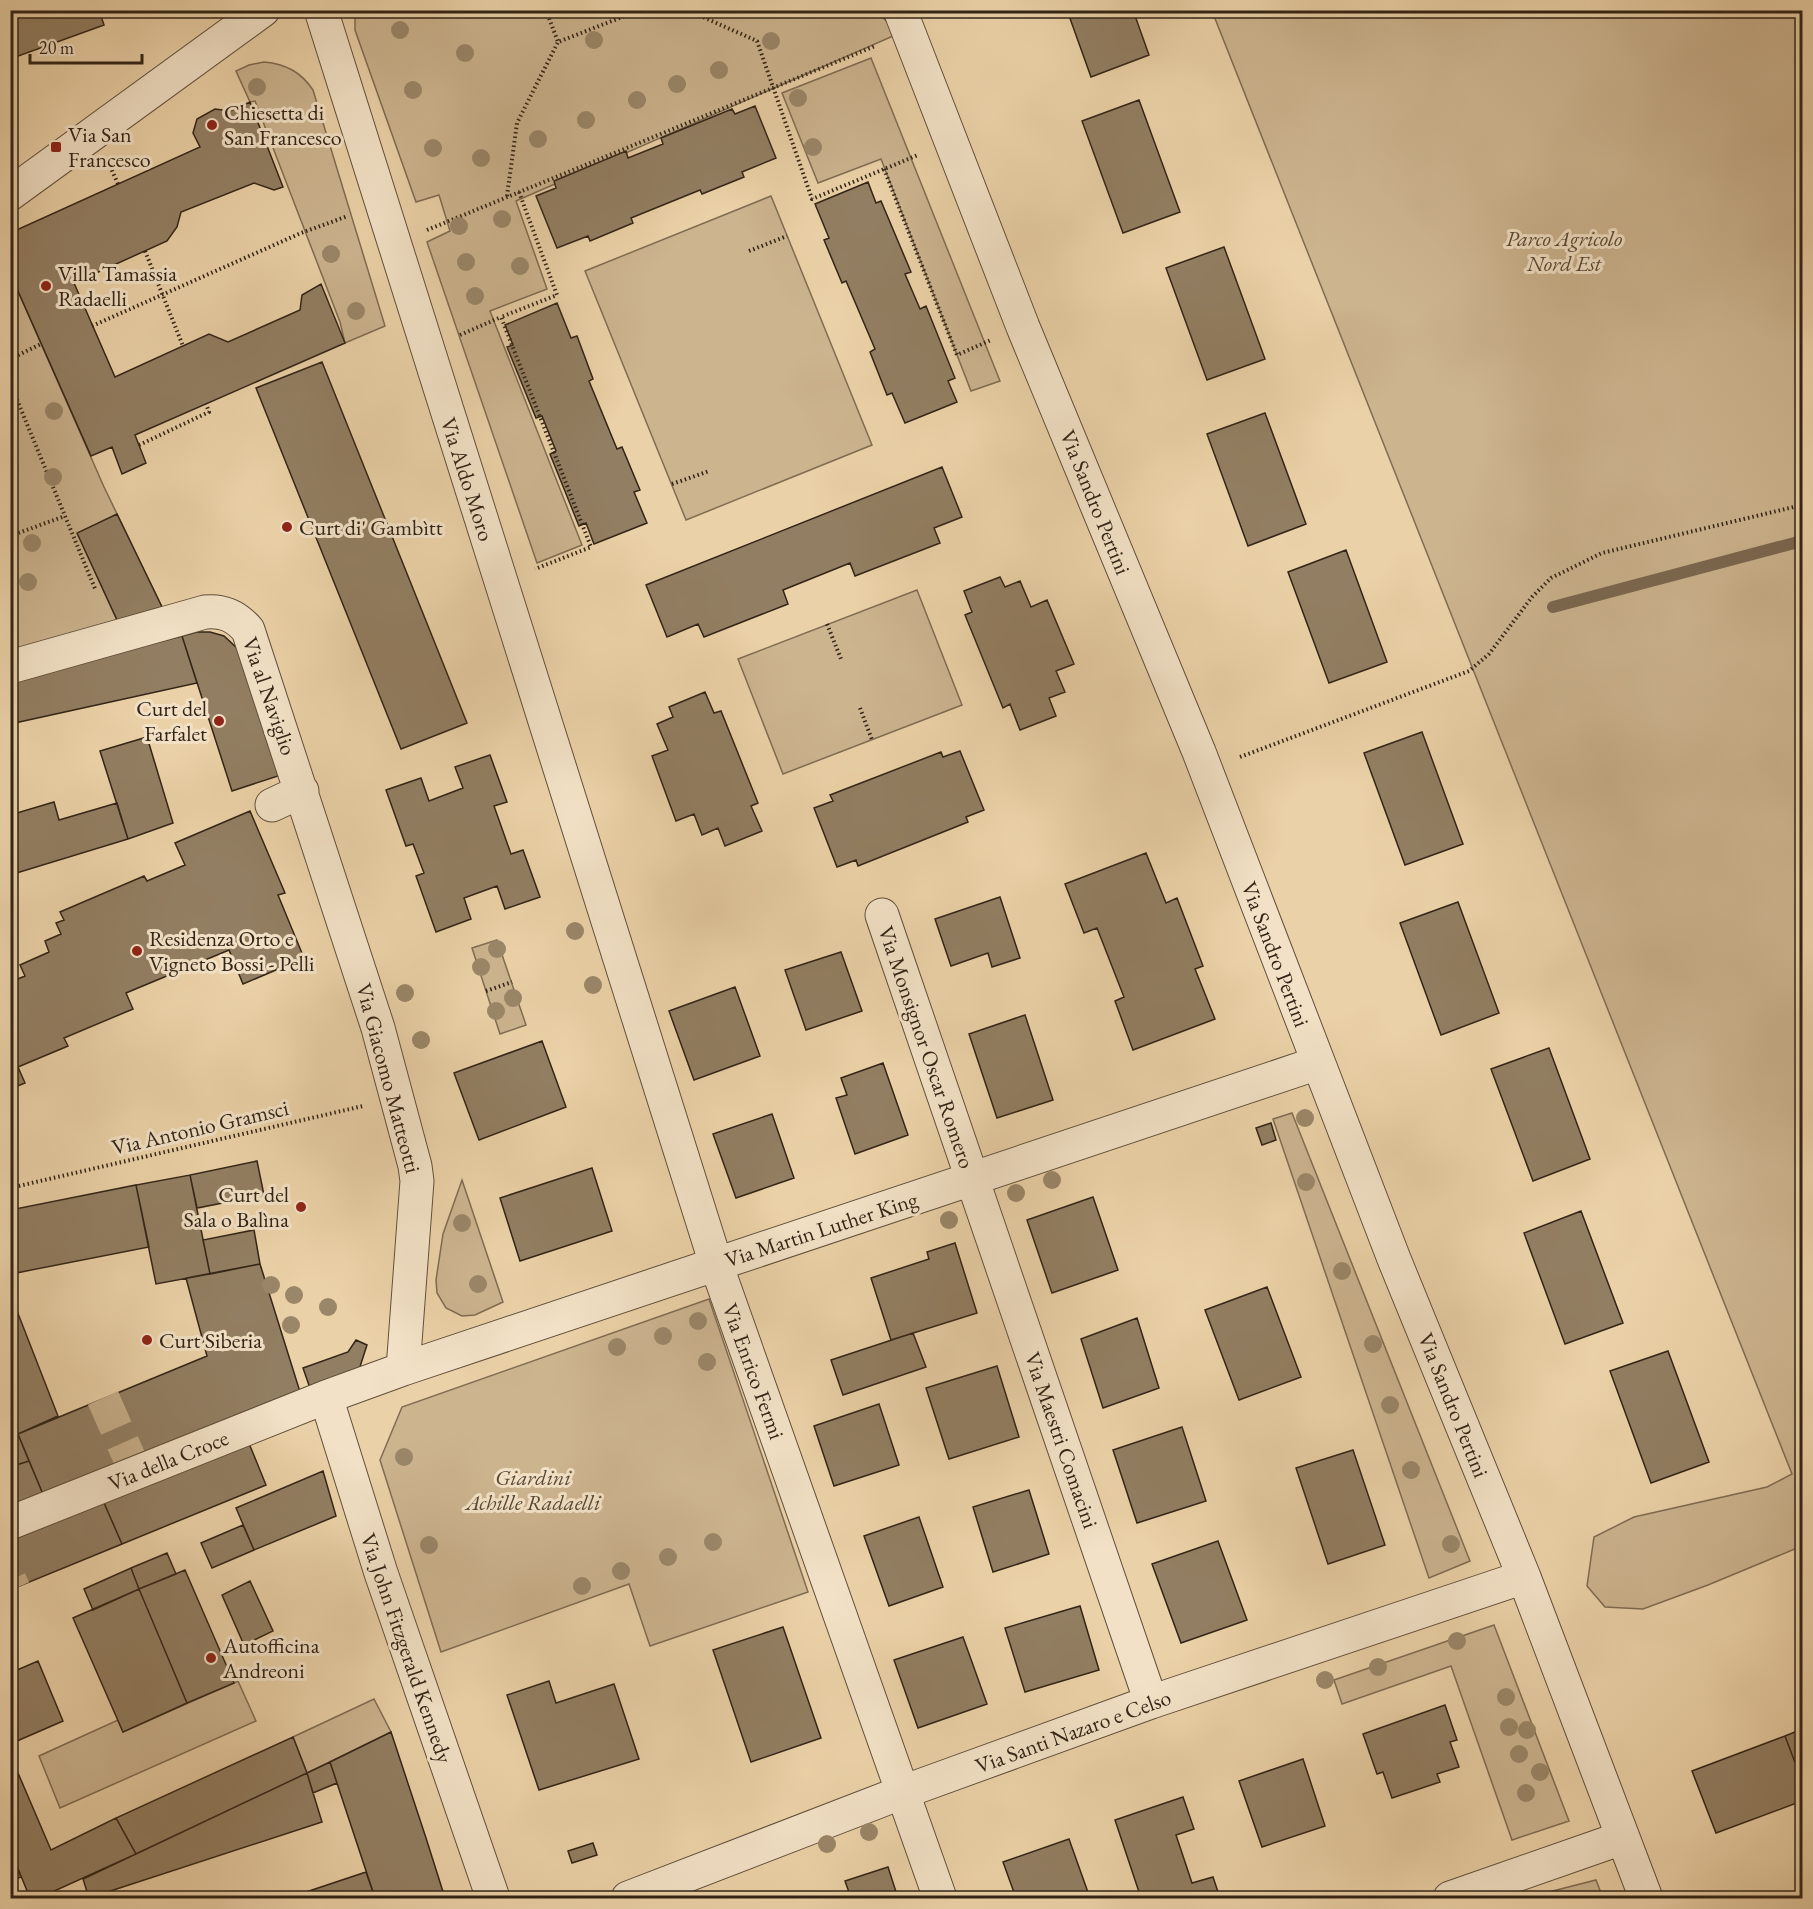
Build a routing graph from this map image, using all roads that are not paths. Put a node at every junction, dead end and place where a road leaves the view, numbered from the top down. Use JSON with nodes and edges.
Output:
{"nodes":[{"id":1,"x":263,"y":10,"type":"edge"},
{"id":2,"x":321,"y":10,"type":"edge"},
{"id":3,"x":900,"y":10,"type":"edge"},
{"id":4,"x":10,"y":194,"type":"edge"},
{"id":5,"x":10,"y":667,"type":"edge"},
{"id":6,"x":302,"y":791,"type":"junction"},
{"id":7,"x":272,"y":805,"type":"dead end"},
{"id":8,"x":325,"y":864,"type":"joint"},
{"id":9,"x":882,"y":915,"type":"dead end"},
{"id":10,"x":615,"y":947,"type":"joint"},
{"id":11,"x":1318,"y":1063,"type":"junction"},
{"id":12,"x":972,"y":1179,"type":"junction"},
{"id":13,"x":716,"y":1264,"type":"junction"},
{"id":14,"x":403,"y":1369,"type":"junction"},
{"id":15,"x":326,"y":1397,"type":"junction"},
{"id":16,"x":10,"y":1523,"type":"edge"},
{"id":17,"x":1524,"y":1577,"type":"junction"},
{"id":18,"x":1151,"y":1702,"type":"junction"},
{"id":19,"x":903,"y":1792,"type":"junction"},
{"id":20,"x":1622,"y":1839,"type":"junction"},
{"id":21,"x":492,"y":1899,"type":"edge"},
{"id":22,"x":628,"y":1899,"type":"edge"},
{"id":23,"x":940,"y":1899,"type":"edge"},
{"id":24,"x":1450,"y":1899,"type":"edge"},
{"id":25,"x":1646,"y":1899,"type":"edge"}],
"edges":[{"from":1,"to":4,"type":"street"},
{"from":2,"to":10,"type":"street","name":"Via Aldo Moro"},
{"from":3,"to":11,"type":"street","name":"Via Sandro Pertini"},
{"from":5,"to":6,"type":"street","name":"Via al Naviglio"},
{"from":6,"to":7,"type":"street"},
{"from":6,"to":8,"type":"street","name":"Via al Naviglio"},
{"from":8,"to":14,"type":"street","name":"Via Giacomo Matteotti"},
{"from":9,"to":12,"type":"street","name":"Via Monsignor Oscar Romero"},
{"from":10,"to":13,"type":"street","name":"Via Enrico Fermi"},
{"from":11,"to":12,"type":"street","name":"Via Martin Luther King"},
{"from":11,"to":17,"type":"street","name":"Via Sandro Pertini"},
{"from":12,"to":13,"type":"street","name":"Via Martin Luther King"},
{"from":12,"to":18,"type":"street","name":"Via Maestri Comacini"},
{"from":13,"to":14,"type":"street","name":"Via Martin Luther King"},
{"from":13,"to":19,"type":"street","name":"Via Enrico Fermi"},
{"from":14,"to":15,"type":"street","name":"Via Martin Luther King"},
{"from":15,"to":16,"type":"street","name":"Via della Croce"},
{"from":15,"to":21,"type":"street","name":"Via John Fitzgerald Kennedy"},
{"from":17,"to":18,"type":"street","name":"Via Santi Nazaro e Celso"},
{"from":17,"to":20,"type":"street","name":"Via Sandro Pertini"},
{"from":18,"to":19,"type":"street","name":"Via Santi Nazaro e Celso"},
{"from":19,"to":22,"type":"street","name":"Via Santi Nazaro e Celso"},
{"from":19,"to":23,"type":"street","name":"Via Enrico Fermi"},
{"from":20,"to":24,"type":"street"},
{"from":20,"to":25,"type":"street","name":"Via Sandro Pertini"}]}
